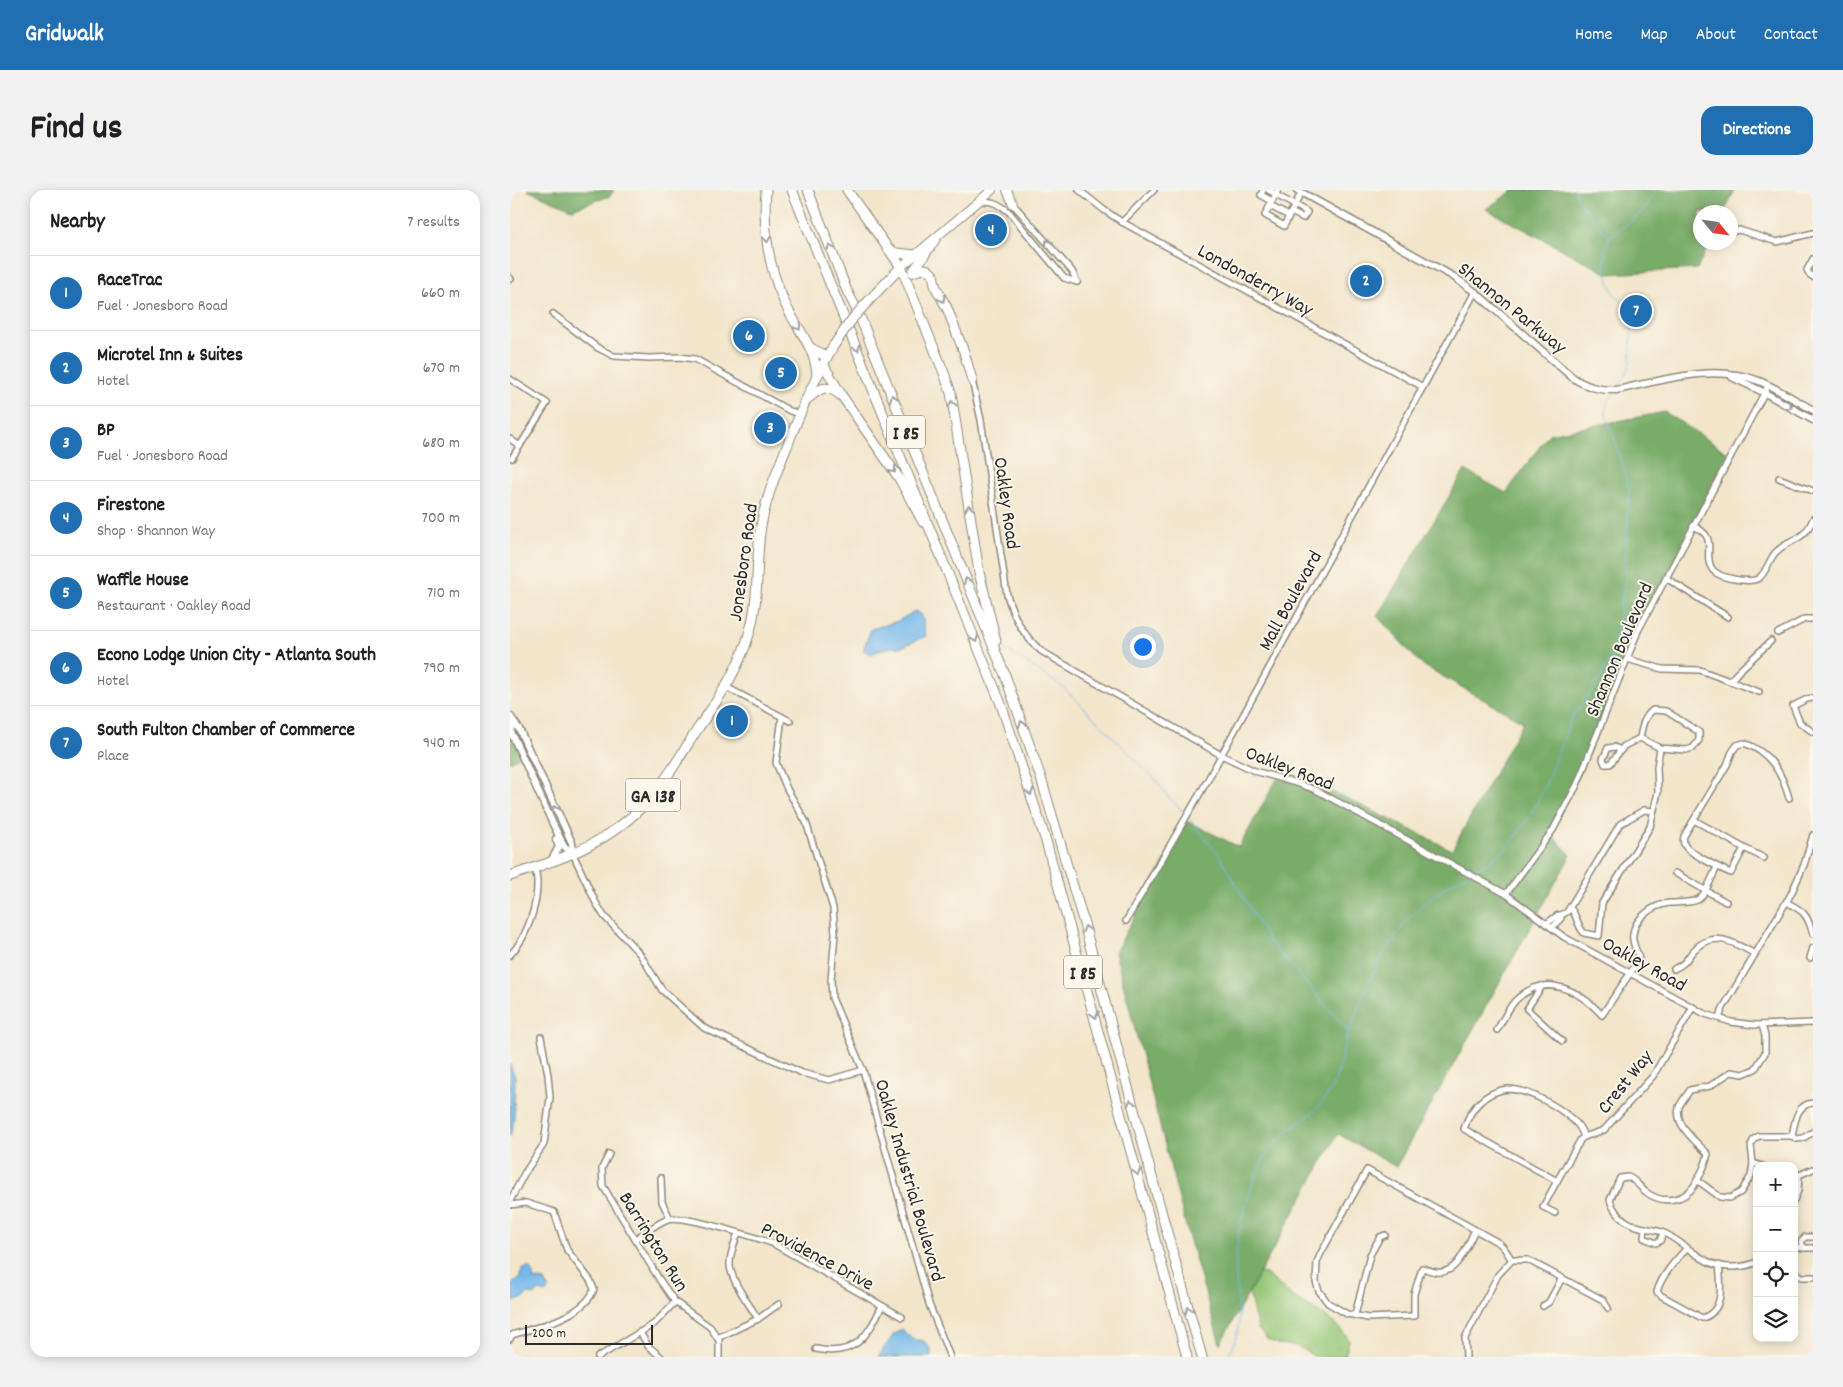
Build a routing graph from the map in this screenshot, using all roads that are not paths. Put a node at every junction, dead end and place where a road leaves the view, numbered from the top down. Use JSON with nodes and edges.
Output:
{"nodes":[{"id":1,"x":766,"y":190,"type":"edge"},
{"id":2,"x":792,"y":190,"type":"edge"},
{"id":3,"x":808,"y":190,"type":"edge"},
{"id":4,"x":847,"y":190,"type":"edge"},
{"id":5,"x":992,"y":190,"type":"edge"},
{"id":6,"x":1002,"y":190,"type":"edge"},
{"id":7,"x":1008,"y":190,"type":"edge"},
{"id":8,"x":1079,"y":190,"type":"edge"},
{"id":9,"x":1154,"y":190,"type":"edge"},
{"id":10,"x":1263,"y":190,"type":"edge"},
{"id":11,"x":1268,"y":190,"type":"edge"},
{"id":12,"x":1299,"y":191,"type":"edge"},
{"id":13,"x":1277,"y":193,"type":"edge"},
{"id":14,"x":980,"y":201,"type":"junction"},
{"id":15,"x":1271,"y":203,"type":"junction"},
{"id":16,"x":1013,"y":204,"type":"junction"},
{"id":17,"x":1295,"y":205,"type":"junction"},
{"id":18,"x":1290,"y":214,"type":"junction"},
{"id":19,"x":1122,"y":222,"type":"junction"},
{"id":20,"x":1738,"y":230,"type":"edge"},
{"id":21,"x":1813,"y":233,"type":"edge"},
{"id":22,"x":936,"y":238,"type":"junction"},
{"id":23,"x":888,"y":248,"type":"junction"},
{"id":24,"x":915,"y":255,"type":"junction"},
{"id":25,"x":1813,"y":259,"type":"edge"},
{"id":26,"x":901,"y":267,"type":"junction"},
{"id":27,"x":913,"y":272,"type":"junction"},
{"id":28,"x":1813,"y":277,"type":"edge"},
{"id":29,"x":909,"y":286,"type":"junction"},
{"id":30,"x":1475,"y":292,"type":"junction"},
{"id":31,"x":553,"y":314,"type":"dead end"},
{"id":32,"x":811,"y":348,"type":"junction"},
{"id":33,"x":825,"y":360,"type":"junction"},
{"id":34,"x":1721,"y":373,"type":"junction"},
{"id":35,"x":817,"y":376,"type":"junction"},
{"id":36,"x":972,"y":380,"type":"joint"},
{"id":37,"x":512,"y":381,"type":"edge"},
{"id":38,"x":1768,"y":386,"type":"junction"},
{"id":39,"x":510,"y":387,"type":"edge"},
{"id":40,"x":1423,"y":387,"type":"junction"},
{"id":41,"x":1765,"y":393,"type":"junction"},
{"id":42,"x":842,"y":396,"type":"junction"},
{"id":43,"x":804,"y":402,"type":"junction"},
{"id":44,"x":1813,"y":410,"type":"edge"},
{"id":45,"x":800,"y":414,"type":"junction"},
{"id":46,"x":1813,"y":420,"type":"edge"},
{"id":47,"x":510,"y":439,"type":"edge"},
{"id":48,"x":520,"y":446,"type":"junction"},
{"id":49,"x":512,"y":458,"type":"dead end"},
{"id":50,"x":1779,"y":478,"type":"dead end"},
{"id":51,"x":1813,"y":491,"type":"edge"},
{"id":52,"x":1813,"y":519,"type":"edge"},
{"id":53,"x":1693,"y":526,"type":"junction"},
{"id":54,"x":944,"y":562,"type":"junction"},
{"id":55,"x":1666,"y":578,"type":"junction"},
{"id":56,"x":1728,"y":617,"type":"dead end"},
{"id":57,"x":1813,"y":619,"type":"edge"},
{"id":58,"x":1778,"y":633,"type":"dead end"},
{"id":59,"x":1771,"y":641,"type":"dead end"},
{"id":60,"x":1628,"y":659,"type":"junction"},
{"id":61,"x":1005,"y":675,"type":"junction"},
{"id":62,"x":1730,"y":681,"type":"junction"},
{"id":63,"x":726,"y":686,"type":"junction"},
{"id":64,"x":1758,"y":692,"type":"dead end"},
{"id":65,"x":1813,"y":698,"type":"edge"},
{"id":66,"x":782,"y":718,"type":"junction"},
{"id":67,"x":511,"y":719,"type":"edge"},
{"id":68,"x":790,"y":721,"type":"dead end"},
{"id":69,"x":1813,"y":732,"type":"edge"},
{"id":70,"x":1640,"y":738,"type":"junction"},
{"id":71,"x":1660,"y":748,"type":"junction"},
{"id":72,"x":1621,"y":750,"type":"dead end"},
{"id":73,"x":1221,"y":755,"type":"junction"},
{"id":74,"x":1789,"y":798,"type":"dead end"},
{"id":75,"x":542,"y":801,"type":"junction"},
{"id":76,"x":1653,"y":811,"type":"junction"},
{"id":77,"x":1694,"y":820,"type":"junction"},
{"id":78,"x":1813,"y":835,"type":"edge"},
{"id":79,"x":1744,"y":848,"type":"junction"},
{"id":80,"x":1811,"y":848,"type":"edge"},
{"id":81,"x":573,"y":854,"type":"junction"},
{"id":82,"x":1764,"y":858,"type":"dead end"},
{"id":83,"x":548,"y":864,"type":"junction"},
{"id":84,"x":535,"y":868,"type":"junction"},
{"id":85,"x":1717,"y":868,"type":"junction"},
{"id":86,"x":1675,"y":873,"type":"dead end"},
{"id":87,"x":510,"y":876,"type":"edge"},
{"id":88,"x":1704,"y":890,"type":"junction"},
{"id":89,"x":1506,"y":894,"type":"junction"},
{"id":90,"x":1726,"y":902,"type":"dead end"},
{"id":91,"x":1786,"y":902,"type":"junction"},
{"id":92,"x":1566,"y":912,"type":"junction"},
{"id":93,"x":1126,"y":921,"type":"dead end"},
{"id":94,"x":1546,"y":924,"type":"junction"},
{"id":95,"x":1552,"y":928,"type":"junction"},
{"id":96,"x":1813,"y":934,"type":"edge"},
{"id":97,"x":1813,"y":948,"type":"edge"},
{"id":98,"x":1755,"y":954,"type":"junction"},
{"id":99,"x":510,"y":955,"type":"edge"},
{"id":100,"x":1810,"y":958,"type":"dead end"},
{"id":101,"x":1674,"y":969,"type":"dead end"},
{"id":102,"x":1632,"y":973,"type":"junction"},
{"id":103,"x":1542,"y":986,"type":"junction"},
{"id":104,"x":1693,"y":1007,"type":"junction"},
{"id":105,"x":1718,"y":1018,"type":"junction"},
{"id":106,"x":1813,"y":1022,"type":"edge"},
{"id":107,"x":1762,"y":1025,"type":"junction"},
{"id":108,"x":1497,"y":1030,"type":"dead end"},
{"id":109,"x":541,"y":1037,"type":"dead end"},
{"id":110,"x":1562,"y":1041,"type":"dead end"},
{"id":111,"x":863,"y":1070,"type":"junction"},
{"id":112,"x":1813,"y":1103,"type":"edge"},
{"id":113,"x":1813,"y":1132,"type":"edge"},
{"id":114,"x":1792,"y":1136,"type":"junction"},
{"id":115,"x":1584,"y":1137,"type":"junction"},
{"id":116,"x":609,"y":1154,"type":"dead end"},
{"id":117,"x":1753,"y":1164,"type":"joint"},
{"id":118,"x":1813,"y":1168,"type":"edge"},
{"id":119,"x":1798,"y":1173,"type":"edge"},
{"id":120,"x":661,"y":1178,"type":"dead end"},
{"id":121,"x":1697,"y":1180,"type":"junction"},
{"id":122,"x":1557,"y":1181,"type":"junction"},
{"id":123,"x":510,"y":1201,"type":"edge"},
{"id":124,"x":510,"y":1205,"type":"edge"},
{"id":125,"x":1554,"y":1213,"type":"dead end"},
{"id":126,"x":670,"y":1218,"type":"junction"},
{"id":127,"x":1645,"y":1228,"type":"junction"},
{"id":128,"x":1475,"y":1230,"type":"junction"},
{"id":129,"x":738,"y":1233,"type":"junction"},
{"id":130,"x":1664,"y":1233,"type":"junction"},
{"id":131,"x":1385,"y":1235,"type":"dead end"},
{"id":132,"x":1813,"y":1237,"type":"edge"},
{"id":133,"x":634,"y":1239,"type":"junction"},
{"id":134,"x":1798,"y":1247,"type":"edge"},
{"id":135,"x":1687,"y":1248,"type":"junction"},
{"id":136,"x":1804,"y":1248,"type":"junction"},
{"id":137,"x":1813,"y":1248,"type":"edge"},
{"id":138,"x":1512,"y":1260,"type":"junction"},
{"id":139,"x":1753,"y":1264,"type":"edge"},
{"id":140,"x":1718,"y":1265,"type":"junction"},
{"id":141,"x":1798,"y":1274,"type":"edge"},
{"id":142,"x":1813,"y":1277,"type":"edge"},
{"id":143,"x":1562,"y":1278,"type":"junction"},
{"id":144,"x":675,"y":1302,"type":"junction"},
{"id":145,"x":779,"y":1304,"type":"dead end"},
{"id":146,"x":882,"y":1306,"type":"junction"},
{"id":147,"x":1543,"y":1306,"type":"dead end"},
{"id":148,"x":1608,"y":1308,"type":"dead end"},
{"id":149,"x":1355,"y":1315,"type":"junction"},
{"id":150,"x":902,"y":1317,"type":"dead end"},
{"id":151,"x":758,"y":1319,"type":"junction"},
{"id":152,"x":640,"y":1332,"type":"junction"},
{"id":153,"x":717,"y":1338,"type":"junction"},
{"id":154,"x":510,"y":1339,"type":"edge"},
{"id":155,"x":816,"y":1349,"type":"dead end"},
{"id":156,"x":598,"y":1357,"type":"edge"},
{"id":157,"x":661,"y":1357,"type":"edge"},
{"id":158,"x":719,"y":1357,"type":"edge"},
{"id":159,"x":950,"y":1357,"type":"edge"},
{"id":160,"x":1187,"y":1357,"type":"edge"},
{"id":161,"x":1202,"y":1357,"type":"edge"},
{"id":162,"x":1466,"y":1357,"type":"edge"}],
"edges":[{"from":1,"to":32,"type":"highway","one_way":true},
{"from":2,"to":54,"type":"highway","number":"I 85","one_way":true},
{"from":61,"to":3,"type":"highway","number":"I 85","one_way":true},
{"from":4,"to":23,"type":"highway"},
{"from":5,"to":14,"type":"main road","name":"Jonesboro Road","number":"GA 138"},
{"from":6,"to":16,"type":"street"},
{"from":7,"to":16,"type":"main road"},
{"from":8,"to":19,"type":"street","name":"Londonderry Way"},
{"from":9,"to":19,"type":"street"},
{"from":10,"to":15,"type":"street"},
{"from":11,"to":13,"type":"street"},
{"from":12,"to":17,"type":"street"},
{"from":12,"to":30,"type":"street","name":"Shannon Parkway"},
{"from":13,"to":15,"type":"street"},
{"from":13,"to":17,"type":"street"},
{"from":14,"to":16,"type":"street","one_way":true},
{"from":14,"to":22,"type":"main road","name":"Jonesboro Road","number":"GA 138"},
{"from":15,"to":18,"type":"street"},
{"from":15,"to":18,"type":"street"},
{"from":17,"to":18,"type":"street"},
{"from":17,"to":18,"type":"street"},
{"from":19,"to":40,"type":"street","name":"Londonderry Way"},
{"from":20,"to":21,"type":"street"},
{"from":22,"to":24,"type":"main road","name":"Jonesboro Road","number":"GA 138"},
{"from":22,"to":27,"type":"highway"},
{"from":23,"to":24,"type":"highway"},
{"from":23,"to":26,"type":"highway"},
{"from":24,"to":26,"type":"main road","name":"Jonesboro Road","number":"GA 138"},
{"from":25,"to":28,"type":"street"},
{"from":26,"to":29,"type":"highway"},
{"from":26,"to":33,"type":"highway","name":"Jonesboro Road","number":"GA 138","bridge":true},
{"from":27,"to":29,"type":"highway"},
{"from":27,"to":36,"type":"highway","one_way":true},
{"from":61,"to":29,"type":"highway","one_way":true},
{"from":30,"to":34,"type":"street","name":"Shannon Parkway"},
{"from":30,"to":40,"type":"street","name":"Mall Boulevard"},
{"from":31,"to":45,"type":"street"},
{"from":32,"to":33,"type":"highway"},
{"from":32,"to":35,"type":"highway"},
{"from":33,"to":35,"type":"highway","name":"Jonesboro Road","number":"GA 138"},
{"from":33,"to":42,"type":"highway"},
{"from":34,"to":38,"type":"street","name":"Shannon Parkway"},
{"from":34,"to":41,"type":"street","name":"Shannon Parkway"},
{"from":35,"to":43,"type":"highway","name":"Jonesboro Road","number":"GA 138"},
{"from":36,"to":73,"type":"street","name":"Oakley Road"},
{"from":37,"to":39,"type":"street"},
{"from":37,"to":48,"type":"street"},
{"from":38,"to":41,"type":"street","name":"Shannon Boulevard"},
{"from":38,"to":44,"type":"street","name":"Shannon Parkway"},
{"from":40,"to":73,"type":"street","name":"Mall Boulevard"},
{"from":41,"to":46,"type":"street","name":"Shannon Parkway","one_way":true},
{"from":41,"to":53,"type":"street","name":"Shannon Boulevard"},
{"from":42,"to":43,"type":"highway"},
{"from":42,"to":54,"type":"highway","one_way":true},
{"from":43,"to":45,"type":"highway","name":"Jonesboro Road","number":"GA 138"},
{"from":45,"to":63,"type":"highway","name":"Jonesboro Road","number":"GA 138"},
{"from":47,"to":48,"type":"street"},
{"from":48,"to":49,"type":"street"},
{"from":50,"to":51,"type":"street"},
{"from":52,"to":53,"type":"street"},
{"from":53,"to":55,"type":"street","name":"Shannon Boulevard"},
{"from":54,"to":160,"type":"highway","number":"I 85","one_way":true},
{"from":55,"to":56,"type":"street"},
{"from":55,"to":60,"type":"street","name":"Shannon Boulevard"},
{"from":57,"to":58,"type":"street"},
{"from":59,"to":62,"type":"street"},
{"from":60,"to":62,"type":"street"},
{"from":60,"to":89,"type":"street","name":"Shannon Boulevard"},
{"from":161,"to":61,"type":"highway","number":"I 85","one_way":true},
{"from":62,"to":64,"type":"street"},
{"from":63,"to":66,"type":"street"},
{"from":63,"to":81,"type":"highway","name":"Jonesboro Road","number":"GA 138"},
{"from":65,"to":69,"type":"street"},
{"from":66,"to":68,"type":"street"},
{"from":66,"to":111,"type":"street"},
{"from":67,"to":75,"type":"street","name":"Oakley Industrial Boulevard"},
{"from":81,"to":67,"type":"street","name":"Oakley Industrial Boulevard","one_way":true},
{"from":70,"to":71,"type":"street"},
{"from":70,"to":71,"type":"street"},
{"from":70,"to":72,"type":"street"},
{"from":71,"to":76,"type":"street"},
{"from":73,"to":89,"type":"street","name":"Oakley Road"},
{"from":73,"to":93,"type":"street","name":"Mall Boulevard"},
{"from":74,"to":77,"type":"street"},
{"from":75,"to":81,"type":"street","name":"Oakley Industrial Boulevard"},
{"from":75,"to":83,"type":"street"},
{"from":76,"to":92,"type":"street"},
{"from":76,"to":92,"type":"street"},
{"from":77,"to":79,"type":"street"},
{"from":77,"to":85,"type":"street"},
{"from":78,"to":80,"type":"street"},
{"from":79,"to":82,"type":"street"},
{"from":79,"to":85,"type":"street"},
{"from":80,"to":91,"type":"street"},
{"from":81,"to":83,"type":"highway","name":"Jonesboro Road","number":"GA 138"},
{"from":81,"to":111,"type":"street","name":"Oakley Industrial Boulevard"},
{"from":83,"to":84,"type":"highway","name":"Jonesboro Road","number":"GA 138"},
{"from":84,"to":87,"type":"highway","name":"Jonesboro Road","number":"GA 138"},
{"from":84,"to":99,"type":"street"},
{"from":85,"to":88,"type":"street"},
{"from":86,"to":88,"type":"street"},
{"from":88,"to":90,"type":"street"},
{"from":88,"to":102,"type":"street"},
{"from":89,"to":94,"type":"street","name":"Oakley Road"},
{"from":91,"to":96,"type":"street"},
{"from":91,"to":98,"type":"street"},
{"from":92,"to":94,"type":"street"},
{"from":92,"to":95,"type":"street"},
{"from":94,"to":95,"type":"street","name":"Oakley Road"},
{"from":95,"to":102,"type":"street","name":"Oakley Road"},
{"from":97,"to":100,"type":"street"},
{"from":98,"to":101,"type":"street"},
{"from":98,"to":105,"type":"street"},
{"from":102,"to":103,"type":"street"},
{"from":102,"to":104,"type":"street","name":"Oakley Road"},
{"from":103,"to":108,"type":"street"},
{"from":103,"to":110,"type":"street"},
{"from":104,"to":105,"type":"street","name":"Oakley Road"},
{"from":104,"to":115,"type":"street","name":"Crest Way"},
{"from":105,"to":107,"type":"street","name":"Oakley Road"},
{"from":106,"to":107,"type":"street","name":"Oakley Road"},
{"from":107,"to":121,"type":"street"},
{"from":109,"to":123,"type":"street"},
{"from":111,"to":159,"type":"street","name":"Oakley Industrial Boulevard"},
{"from":112,"to":114,"type":"street"},
{"from":113,"to":114,"type":"street"},
{"from":114,"to":117,"type":"street"},
{"from":115,"to":122,"type":"street"},
{"from":115,"to":122,"type":"street"},
{"from":116,"to":133,"type":"street","name":"Barrington Run"},
{"from":117,"to":121,"type":"street"},
{"from":118,"to":119,"type":"street"},
{"from":120,"to":126,"type":"street"},
{"from":121,"to":127,"type":"street"},
{"from":122,"to":125,"type":"street"},
{"from":124,"to":154,"type":"street"},
{"from":126,"to":129,"type":"street","name":"Providence Drive"},
{"from":126,"to":133,"type":"street"},
{"from":127,"to":130,"type":"street"},
{"from":127,"to":130,"type":"street"},
{"from":128,"to":138,"type":"street"},
{"from":128,"to":149,"type":"street"},
{"from":128,"to":149,"type":"street"},
{"from":129,"to":146,"type":"street","name":"Providence Drive"},
{"from":129,"to":151,"type":"street"},
{"from":130,"to":135,"type":"street"},
{"from":131,"to":149,"type":"street"},
{"from":132,"to":136,"type":"street"},
{"from":133,"to":144,"type":"street","name":"Barrington Run"},
{"from":134,"to":136,"type":"street"},
{"from":135,"to":140,"type":"street"},
{"from":135,"to":140,"type":"street"},
{"from":136,"to":137,"type":"street"},
{"from":138,"to":143,"type":"street"},
{"from":138,"to":162,"type":"street"},
{"from":139,"to":140,"type":"street"},
{"from":141,"to":142,"type":"street"},
{"from":143,"to":147,"type":"street"},
{"from":143,"to":148,"type":"street"},
{"from":144,"to":152,"type":"street"},
{"from":144,"to":153,"type":"street","name":"Barrington Run"},
{"from":145,"to":151,"type":"street"},
{"from":146,"to":150,"type":"street","name":"Providence Drive"},
{"from":146,"to":155,"type":"street"},
{"from":151,"to":153,"type":"street"},
{"from":152,"to":156,"type":"street"},
{"from":152,"to":157,"type":"street"},
{"from":153,"to":158,"type":"street"}]}
